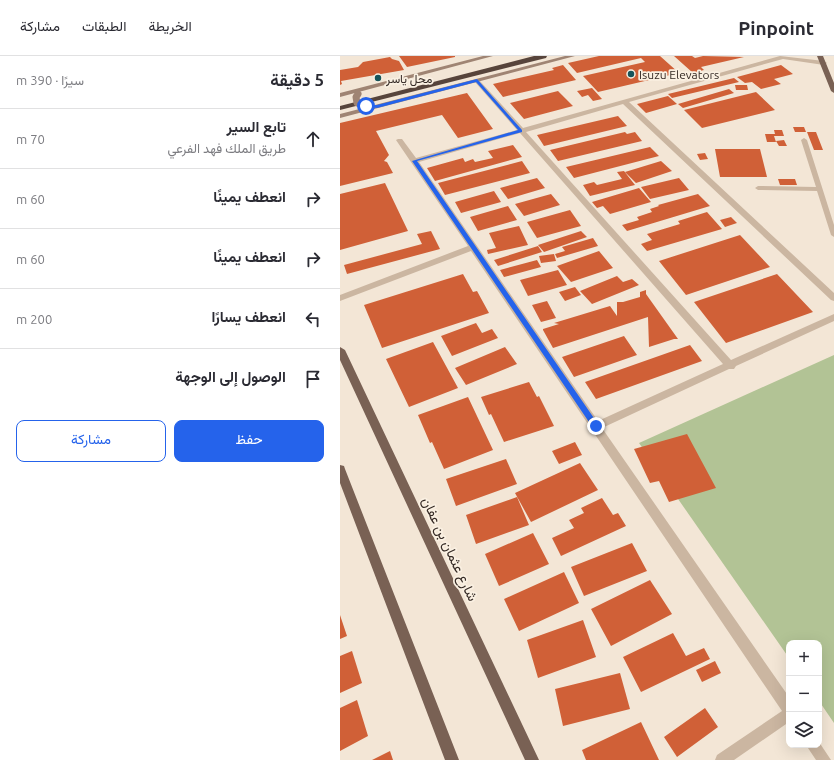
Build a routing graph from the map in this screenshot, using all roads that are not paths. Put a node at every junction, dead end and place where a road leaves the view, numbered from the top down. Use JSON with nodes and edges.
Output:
{"nodes":[{"id":1,"x":490,"y":56,"type":"edge"},
{"id":2,"x":517,"y":56,"type":"edge"},
{"id":3,"x":544,"y":56,"type":"edge"},
{"id":4,"x":572,"y":56,"type":"edge"},
{"id":5,"x":820,"y":56,"type":"edge"},
{"id":6,"x":824,"y":63,"type":"junction"},
{"id":7,"x":477,"y":81,"type":"junction"},
{"id":8,"x":366,"y":88,"type":"junction"},
{"id":9,"x":834,"y":91,"type":"edge"},
{"id":10,"x":340,"y":95,"type":"edge"},
{"id":11,"x":340,"y":102,"type":"edge"},
{"id":12,"x":624,"y":102,"type":"junction"},
{"id":13,"x":377,"y":106,"type":"junction"},
{"id":14,"x":340,"y":108,"type":"edge"},
{"id":15,"x":340,"y":116,"type":"edge"},
{"id":16,"x":521,"y":131,"type":"junction"},
{"id":17,"x":400,"y":140,"type":"dead end"},
{"id":18,"x":804,"y":140,"type":"dead end"},
{"id":19,"x":414,"y":161,"type":"junction"},
{"id":20,"x":758,"y":188,"type":"dead end"},
{"id":21,"x":820,"y":190,"type":"junction"},
{"id":22,"x":834,"y":235,"type":"edge"},
{"id":23,"x":473,"y":247,"type":"junction"},
{"id":24,"x":340,"y":298,"type":"edge"},
{"id":25,"x":834,"y":298,"type":"edge"},
{"id":26,"x":834,"y":317,"type":"edge"},
{"id":27,"x":340,"y":350,"type":"edge"},
{"id":28,"x":731,"y":366,"type":"junction"},
{"id":29,"x":596,"y":426,"type":"junction"},
{"id":30,"x":340,"y":470,"type":"edge"},
{"id":31,"x":786,"y":705,"type":"edge"},
{"id":32,"x":786,"y":716,"type":"edge"},
{"id":33,"x":815,"y":748,"type":"edge"},
{"id":34,"x":452,"y":760,"type":"edge"},
{"id":35,"x":532,"y":760,"type":"edge"},
{"id":36,"x":722,"y":760,"type":"edge"},
{"id":37,"x":824,"y":760,"type":"edge"}],
"edges":[{"from":1,"to":8,"type":"main road"},
{"from":2,"to":11,"type":"highway"},
{"from":3,"to":14,"type":"highway"},
{"from":4,"to":7,"type":"main road"},
{"from":5,"to":6,"type":"main road"},
{"from":6,"to":9,"type":"main road"},
{"from":6,"to":12,"type":"street"},
{"from":7,"to":13,"type":"main road"},
{"from":7,"to":16,"type":"street"},
{"from":8,"to":10,"type":"main road"},
{"from":8,"to":13,"type":"main road","bridge":true},
{"from":12,"to":16,"type":"street"},
{"from":12,"to":25,"type":"street"},
{"from":13,"to":15,"type":"main road"},
{"from":16,"to":19,"type":"street"},
{"from":16,"to":28,"type":"street"},
{"from":17,"to":19,"type":"street"},
{"from":18,"to":21,"type":"lane"},
{"from":19,"to":23,"type":"street"},
{"from":20,"to":21,"type":"lane"},
{"from":21,"to":22,"type":"lane"},
{"from":23,"to":24,"type":"street"},
{"from":23,"to":29,"type":"street"},
{"from":26,"to":28,"type":"street"},
{"from":27,"to":35,"type":"main road","name":"شارع عثمان بن عفان"},
{"from":28,"to":29,"type":"street"},
{"from":29,"to":31,"type":"street"},
{"from":30,"to":34,"type":"main road"},
{"from":32,"to":36,"type":"street"},
{"from":33,"to":37,"type":"street"}]}
